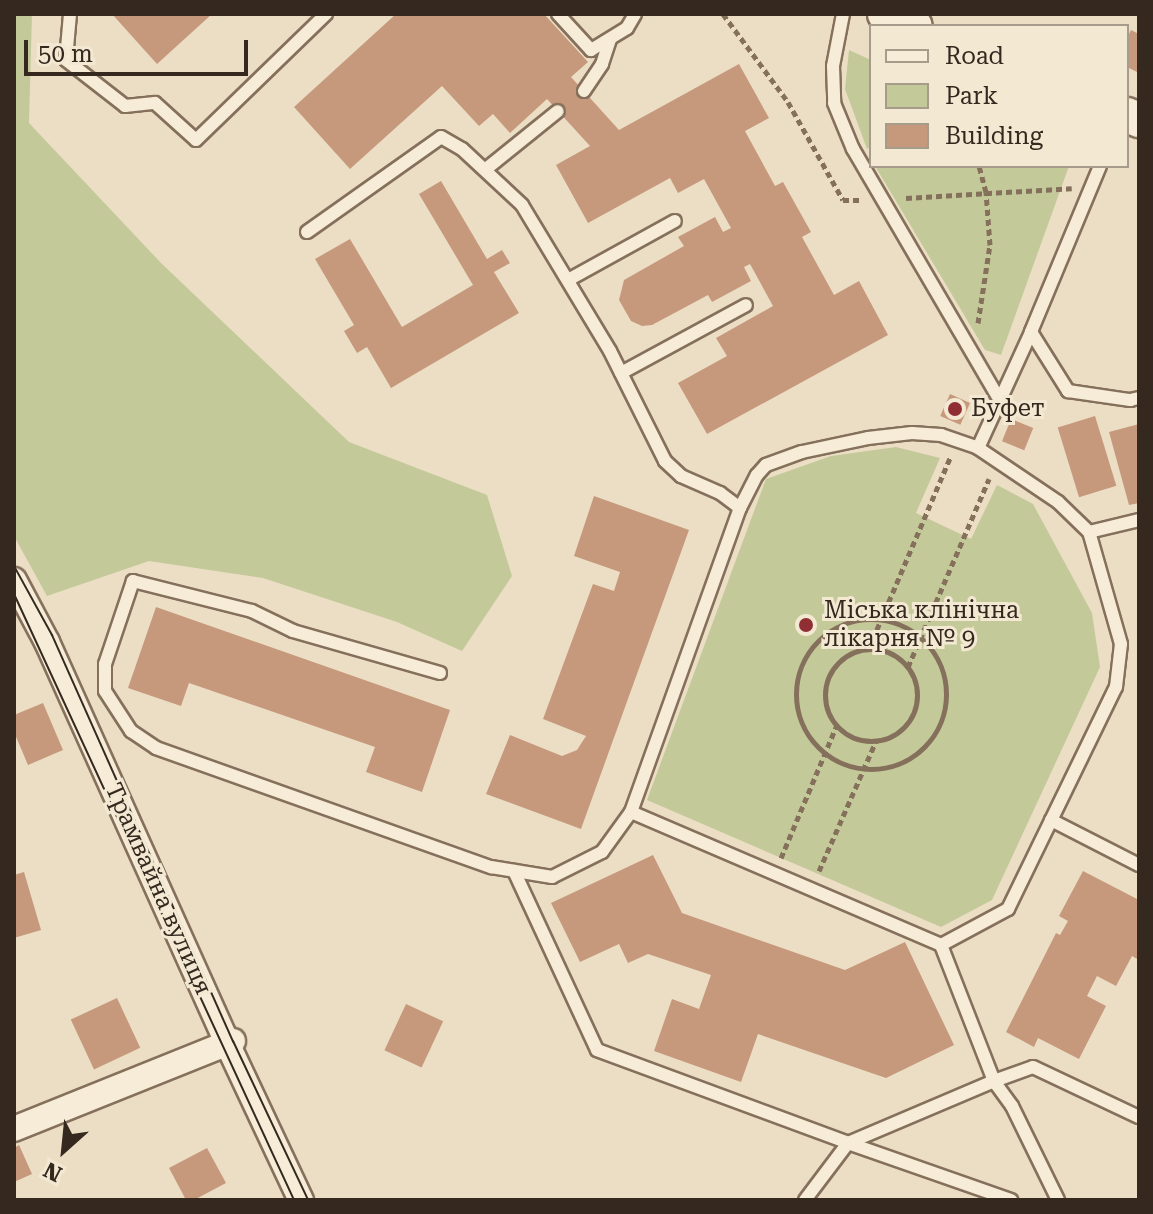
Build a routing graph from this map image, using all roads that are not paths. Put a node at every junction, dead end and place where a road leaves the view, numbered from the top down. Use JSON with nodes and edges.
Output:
{"nodes":[{"id":1,"x":70,"y":14,"type":"edge"},
{"id":2,"x":326,"y":14,"type":"edge"},
{"id":3,"x":558,"y":14,"type":"edge"},
{"id":4,"x":635,"y":14,"type":"edge"},
{"id":5,"x":843,"y":14,"type":"edge"},
{"id":6,"x":885,"y":14,"type":"edge"},
{"id":7,"x":910,"y":24,"type":"edge"},
{"id":8,"x":610,"y":39,"type":"junction"},
{"id":9,"x":584,"y":91,"type":"dead end"},
{"id":10,"x":558,"y":111,"type":"dead end"},
{"id":11,"x":1099,"y":168,"type":"edge"},
{"id":12,"x":486,"y":169,"type":"junction"},
{"id":13,"x":675,"y":221,"type":"dead end"},
{"id":14,"x":307,"y":232,"type":"dead end"},
{"id":15,"x":568,"y":280,"type":"junction"},
{"id":16,"x":746,"y":305,"type":"dead end"},
{"id":17,"x":1031,"y":332,"type":"junction"},
{"id":18,"x":621,"y":373,"type":"junction"},
{"id":19,"x":1139,"y":398,"type":"edge"},
{"id":20,"x":1000,"y":401,"type":"junction"},
{"id":21,"x":978,"y":448,"type":"junction"},
{"id":22,"x":740,"y":508,"type":"junction"},
{"id":23,"x":1139,"y":520,"type":"edge"},
{"id":24,"x":1089,"y":532,"type":"junction"},
{"id":25,"x":14,"y":580,"type":"edge"},
{"id":26,"x":440,"y":673,"type":"dead end"},
{"id":27,"x":631,"y":812,"type":"junction"},
{"id":28,"x":1051,"y":820,"type":"junction"},
{"id":29,"x":1139,"y":865,"type":"edge"},
{"id":30,"x":514,"y":871,"type":"junction"},
{"id":31,"x":941,"y":945,"type":"junction"},
{"id":32,"x":230,"y":1042,"type":"junction"},
{"id":33,"x":994,"y":1081,"type":"junction"},
{"id":34,"x":1139,"y":1117,"type":"edge"},
{"id":35,"x":14,"y":1129,"type":"edge"},
{"id":36,"x":848,"y":1143,"type":"junction"},
{"id":37,"x":301,"y":1200,"type":"edge"},
{"id":38,"x":805,"y":1200,"type":"edge"},
{"id":39,"x":1011,"y":1200,"type":"edge"},
{"id":40,"x":1058,"y":1200,"type":"edge"}],
"edges":[{"from":1,"to":2,"type":"lane"},
{"from":3,"to":8,"type":"lane"},
{"from":4,"to":8,"type":"lane"},
{"from":5,"to":20,"type":"lane"},
{"from":6,"to":7,"type":"main road"},
{"from":8,"to":9,"type":"lane"},
{"from":10,"to":12,"type":"lane"},
{"from":11,"to":17,"type":"lane"},
{"from":12,"to":14,"type":"lane"},
{"from":12,"to":15,"type":"lane"},
{"from":13,"to":15,"type":"lane"},
{"from":15,"to":18,"type":"lane"},
{"from":16,"to":18,"type":"lane"},
{"from":17,"to":19,"type":"lane"},
{"from":17,"to":20,"type":"lane"},
{"from":18,"to":22,"type":"lane"},
{"from":20,"to":21,"type":"lane"},
{"from":21,"to":22,"type":"lane"},
{"from":21,"to":24,"type":"lane"},
{"from":22,"to":27,"type":"lane"},
{"from":23,"to":24,"type":"lane"},
{"from":24,"to":28,"type":"lane"},
{"from":25,"to":32,"type":"street","name":"Трамвайна вулиця"},
{"from":26,"to":30,"type":"lane"},
{"from":27,"to":30,"type":"lane"},
{"from":27,"to":31,"type":"lane"},
{"from":28,"to":29,"type":"lane"},
{"from":28,"to":31,"type":"lane"},
{"from":30,"to":36,"type":"lane"},
{"from":31,"to":33,"type":"lane"},
{"from":32,"to":35,"type":"street"},
{"from":32,"to":37,"type":"street","name":"Трамвайна вулиця"},
{"from":33,"to":34,"type":"lane"},
{"from":33,"to":36,"type":"lane"},
{"from":33,"to":40,"type":"lane"},
{"from":36,"to":38,"type":"lane"},
{"from":36,"to":39,"type":"lane"}]}
